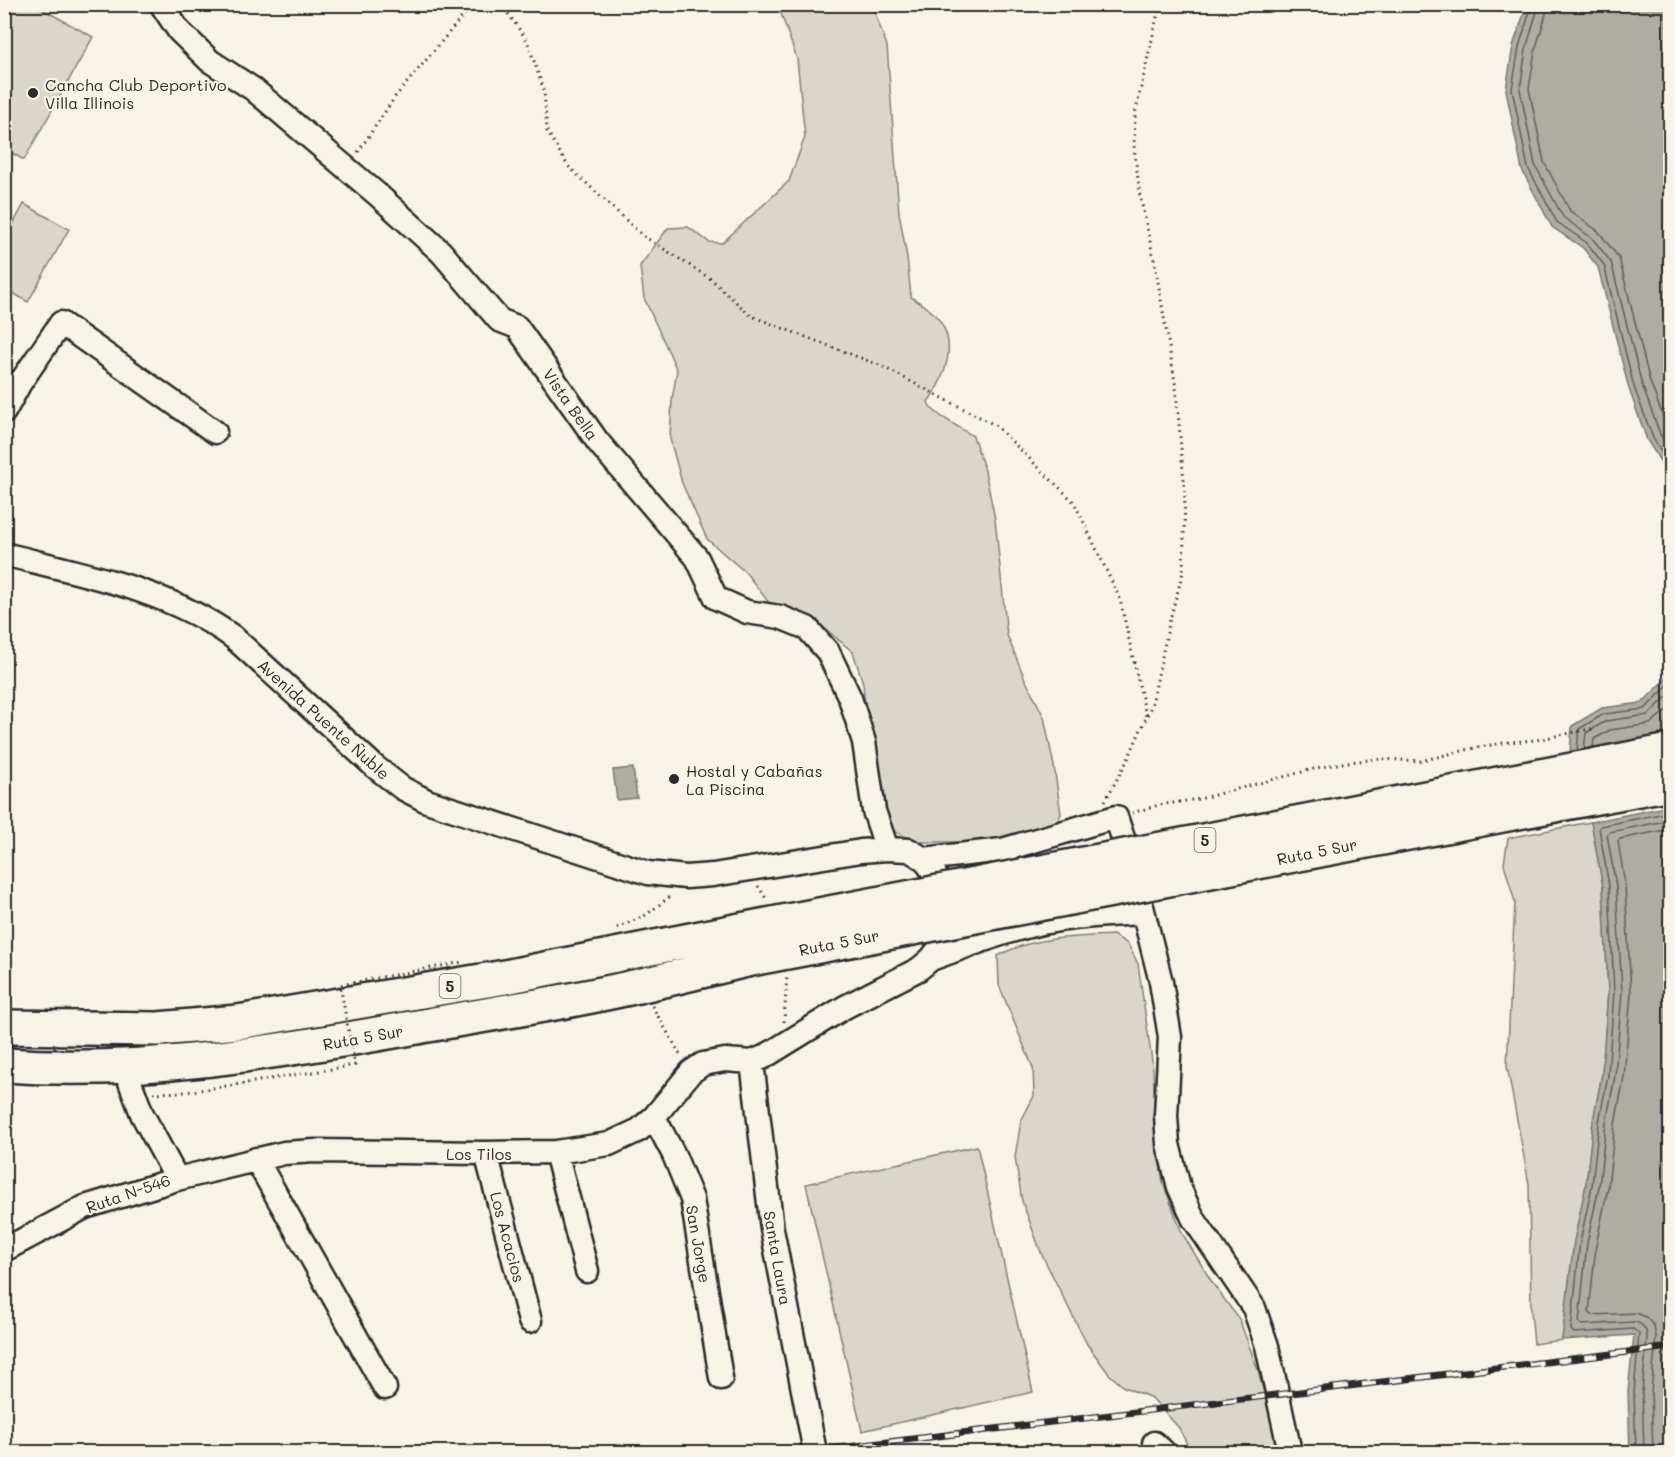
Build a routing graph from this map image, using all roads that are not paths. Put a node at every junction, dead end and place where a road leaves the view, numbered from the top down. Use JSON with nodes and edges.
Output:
{"nodes":[{"id":1,"x":161,"y":4,"type":"edge"},
{"id":2,"x":12,"y":377,"type":"edge"},
{"id":3,"x":4,"y":412,"type":"edge"},
{"id":4,"x":215,"y":432,"type":"dead end"},
{"id":5,"x":4,"y":554,"type":"edge"},
{"id":6,"x":1671,"y":751,"type":"edge"},
{"id":7,"x":1671,"y":783,"type":"edge"},
{"id":8,"x":887,"y":849,"type":"junction"},
{"id":9,"x":924,"y":859,"type":"junction"},
{"id":10,"x":1143,"y":912,"type":"junction"},
{"id":11,"x":743,"y":945,"type":"junction"},
{"id":12,"x":932,"y":958,"type":"junction"},
{"id":13,"x":4,"y":1027,"type":"edge"},
{"id":14,"x":752,"y":1062,"type":"junction"},
{"id":15,"x":4,"y":1065,"type":"edge"},
{"id":16,"x":129,"y":1080,"type":"junction"},
{"id":17,"x":654,"y":1117,"type":"junction"},
{"id":18,"x":556,"y":1152,"type":"junction"},
{"id":19,"x":486,"y":1153,"type":"junction"},
{"id":20,"x":255,"y":1159,"type":"junction"},
{"id":21,"x":177,"y":1179,"type":"junction"},
{"id":22,"x":4,"y":1250,"type":"edge"},
{"id":23,"x":587,"y":1271,"type":"dead end"},
{"id":24,"x":530,"y":1321,"type":"dead end"},
{"id":25,"x":721,"y":1378,"type":"dead end"},
{"id":26,"x":385,"y":1388,"type":"dead end"},
{"id":27,"x":815,"y":1452,"type":"edge"},
{"id":28,"x":1290,"y":1452,"type":"edge"}],
"edges":[{"from":1,"to":8,"type":"street","name":"Vista Bella"},
{"from":2,"to":3,"type":"street"},
{"from":2,"to":4,"type":"street"},
{"from":5,"to":8,"type":"street","name":"Avenida Puente Ñuble"},
{"from":6,"to":11,"type":"highway","name":"Ruta 5 Sur","number":"5","bridge":true},
{"from":7,"to":11,"type":"highway","name":"Ruta 5 Sur","number":"5","bridge":true},
{"from":8,"to":9,"type":"street","name":"Avenida Puente Ñuble"},
{"from":9,"to":10,"type":"street"},
{"from":9,"to":12,"type":"street"},
{"from":10,"to":12,"type":"street"},
{"from":10,"to":28,"type":"street"},
{"from":11,"to":13,"type":"highway","name":"Ruta 5 Sur","number":"5"},
{"from":11,"to":16,"type":"highway","name":"Ruta 5 Sur","number":"5"},
{"from":12,"to":14,"type":"street"},
{"from":14,"to":17,"type":"street","name":"Los Tilos"},
{"from":14,"to":27,"type":"street","name":"Santa Laura"},
{"from":15,"to":16,"type":"highway","name":"Ruta 5 Sur","number":"5"},
{"from":16,"to":21,"type":"street","name":"Ruta N-546"},
{"from":17,"to":18,"type":"street","name":"Los Tilos"},
{"from":17,"to":25,"type":"street","name":"San Jorge"},
{"from":18,"to":19,"type":"street","name":"Los Tilos"},
{"from":18,"to":23,"type":"street"},
{"from":19,"to":20,"type":"street","name":"Los Tilos"},
{"from":19,"to":24,"type":"street","name":"Los Acacios"},
{"from":20,"to":21,"type":"street","name":"Los Tilos"},
{"from":20,"to":26,"type":"street"},
{"from":21,"to":22,"type":"street","name":"Ruta N-546"}]}
